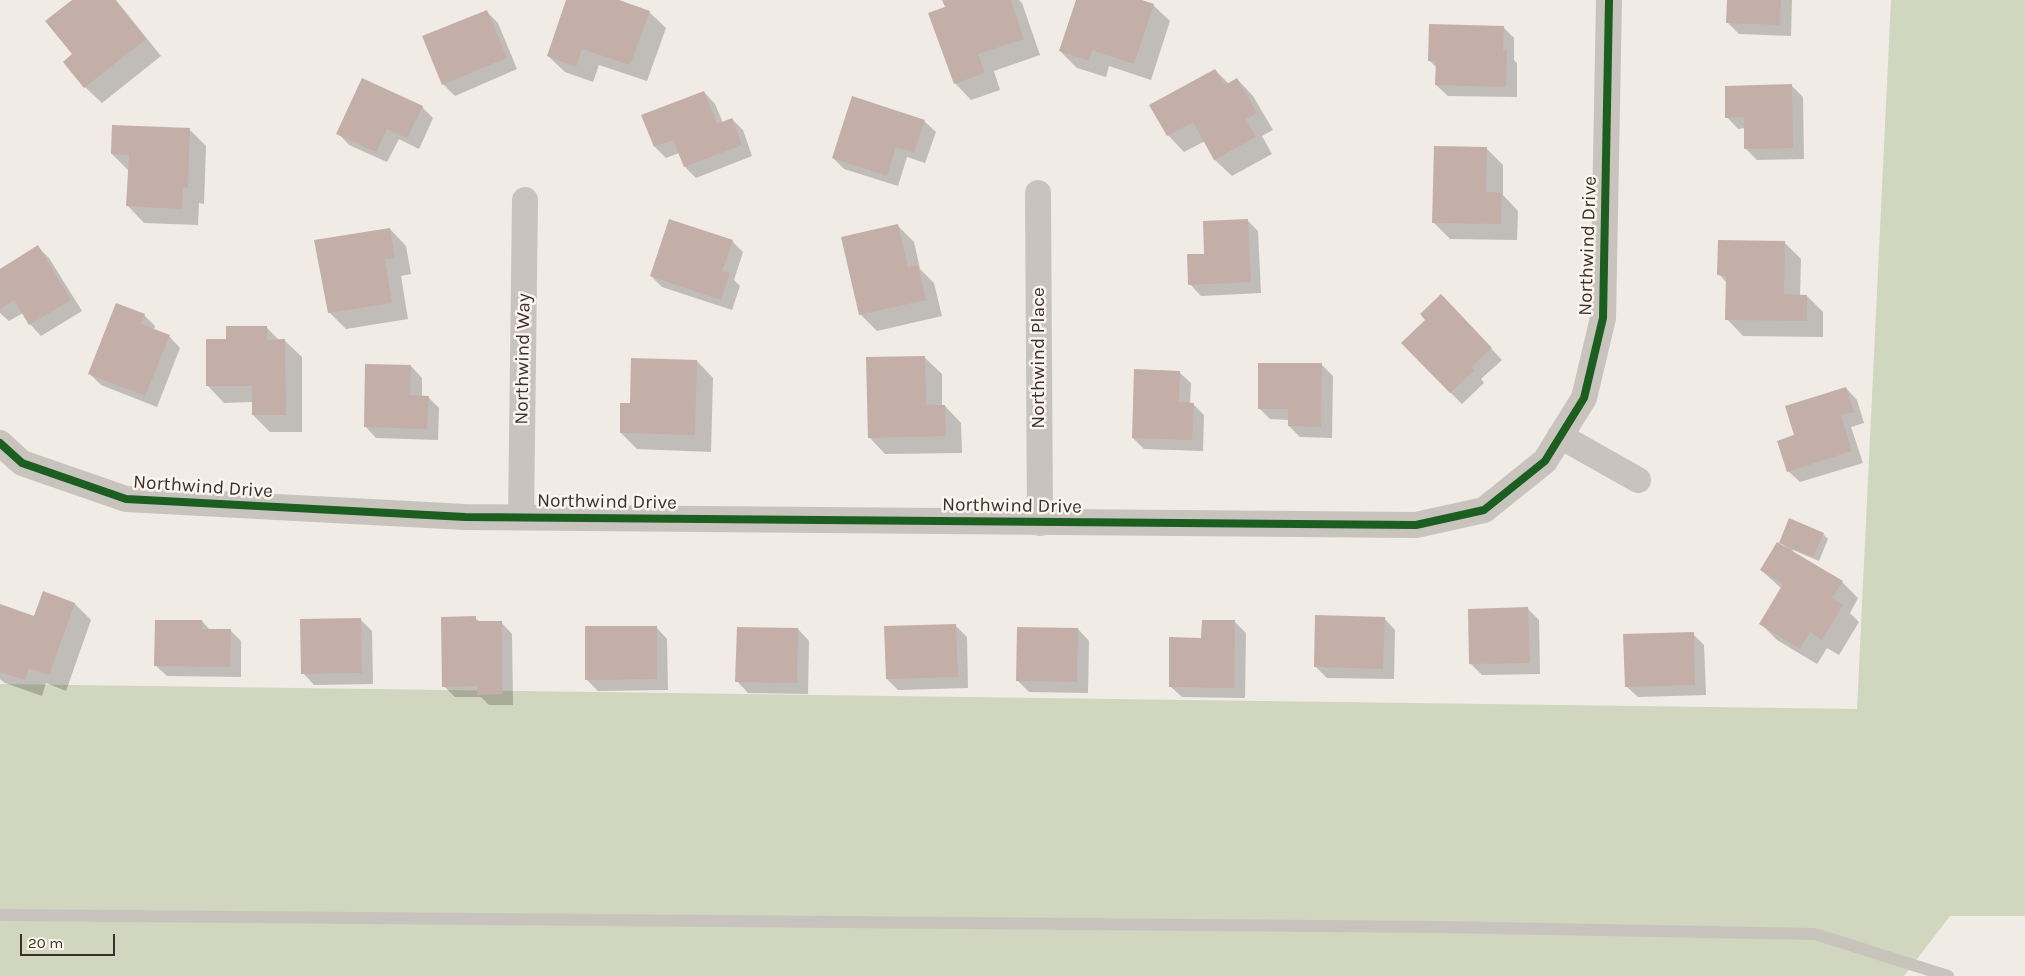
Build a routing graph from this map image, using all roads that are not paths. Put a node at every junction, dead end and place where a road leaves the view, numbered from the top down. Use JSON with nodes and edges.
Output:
{"nodes":[{"id":1,"x":1609,"y":0,"type":"edge"},
{"id":2,"x":1038,"y":193,"type":"dead end"},
{"id":3,"x":524,"y":200,"type":"dead end"},
{"id":4,"x":1560,"y":436,"type":"junction"},
{"id":5,"x":0,"y":443,"type":"edge"},
{"id":6,"x":1638,"y":480,"type":"dead end"},
{"id":7,"x":521,"y":517,"type":"junction"},
{"id":8,"x":1040,"y":522,"type":"junction"},
{"id":9,"x":0,"y":915,"type":"edge"},
{"id":10,"x":1948,"y":976,"type":"edge"}],
"edges":[{"from":1,"to":4,"type":"street","name":"Northwind Drive"},
{"from":2,"to":8,"type":"street","name":"Northwind Place"},
{"from":3,"to":7,"type":"street","name":"Northwind Way"},
{"from":4,"to":6,"type":"street"},
{"from":4,"to":8,"type":"street","name":"Northwind Drive"},
{"from":5,"to":7,"type":"street","name":"Northwind Drive"},
{"from":7,"to":8,"type":"street","name":"Northwind Drive"},
{"from":9,"to":10,"type":"lane"}]}
